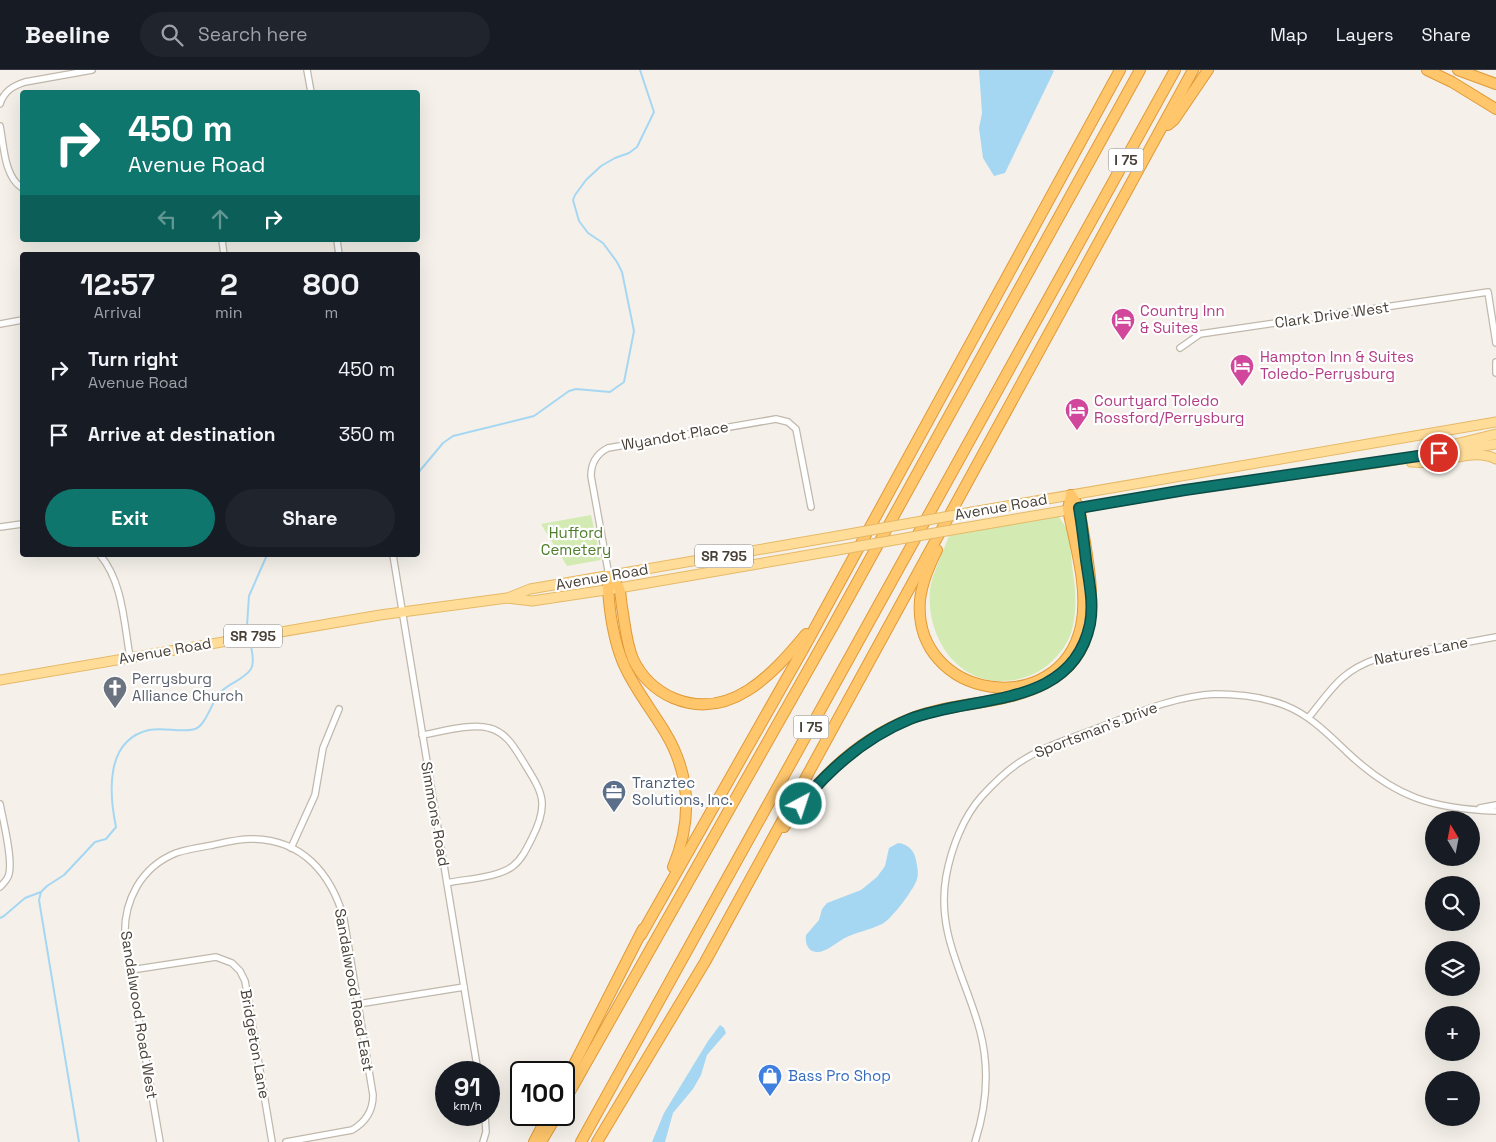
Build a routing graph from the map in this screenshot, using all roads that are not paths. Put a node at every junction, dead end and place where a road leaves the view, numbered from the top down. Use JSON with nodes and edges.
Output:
{"nodes":[{"id":1,"x":92,"y":70,"type":"edge"},
{"id":2,"x":307,"y":70,"type":"edge"},
{"id":3,"x":1120,"y":70,"type":"edge"},
{"id":4,"x":1140,"y":70,"type":"edge"},
{"id":5,"x":1175,"y":70,"type":"edge"},
{"id":6,"x":1194,"y":70,"type":"edge"},
{"id":7,"x":1208,"y":70,"type":"edge"},
{"id":8,"x":1427,"y":70,"type":"edge"},
{"id":9,"x":1458,"y":70,"type":"edge"},
{"id":10,"x":1496,"y":84,"type":"edge"},
{"id":11,"x":311,"y":90,"type":"edge"},
{"id":12,"x":0,"y":104,"type":"edge"},
{"id":13,"x":1496,"y":110,"type":"edge"},
{"id":14,"x":0,"y":126,"type":"edge"},
{"id":15,"x":1161,"y":130,"type":"junction"},
{"id":16,"x":20,"y":187,"type":"edge"},
{"id":17,"x":20,"y":320,"type":"edge"},
{"id":18,"x":0,"y":324,"type":"edge"},
{"id":19,"x":1496,"y":342,"type":"edge"},
{"id":20,"x":1180,"y":348,"type":"dead end"},
{"id":21,"x":1496,"y":362,"type":"edge"},
{"id":22,"x":1496,"y":374,"type":"edge"},
{"id":23,"x":1496,"y":422,"type":"edge"},
{"id":24,"x":1496,"y":434,"type":"edge"},
{"id":25,"x":1496,"y":444,"type":"edge"},
{"id":26,"x":1496,"y":459,"type":"edge"},
{"id":27,"x":1383,"y":462,"type":"junction"},
{"id":28,"x":966,"y":486,"type":"junction"},
{"id":29,"x":1071,"y":495,"type":"junction"},
{"id":30,"x":811,"y":508,"type":"dead end"},
{"id":31,"x":1074,"y":508,"type":"junction"},
{"id":32,"x":20,"y":524,"type":"edge"},
{"id":33,"x":0,"y":527,"type":"edge"},
{"id":34,"x":101,"y":557,"type":"edge"},
{"id":35,"x":393,"y":557,"type":"edge"},
{"id":36,"x":610,"y":576,"type":"junction"},
{"id":37,"x":619,"y":588,"type":"junction"},
{"id":38,"x":607,"y":590,"type":"junction"},
{"id":39,"x":507,"y":598,"type":"junction"},
{"id":40,"x":823,"y":611,"type":"junction"},
{"id":41,"x":401,"y":612,"type":"junction"},
{"id":42,"x":1496,"y":637,"type":"edge"},
{"id":43,"x":130,"y":657,"type":"junction"},
{"id":44,"x":0,"y":680,"type":"edge"},
{"id":45,"x":339,"y":709,"type":"dead end"},
{"id":46,"x":1309,"y":717,"type":"junction"},
{"id":47,"x":422,"y":735,"type":"junction"},
{"id":48,"x":0,"y":804,"type":"edge"},
{"id":49,"x":1496,"y":805,"type":"edge"},
{"id":50,"x":1463,"y":810,"type":"junction"},
{"id":51,"x":1496,"y":811,"type":"edge"},
{"id":52,"x":209,"y":845,"type":"joint"},
{"id":53,"x":291,"y":848,"type":"junction"},
{"id":54,"x":760,"y":857,"type":"junction"},
{"id":55,"x":447,"y":883,"type":"junction"},
{"id":56,"x":0,"y":887,"type":"edge"},
{"id":57,"x":641,"y":934,"type":"junction"},
{"id":58,"x":130,"y":970,"type":"junction"},
{"id":59,"x":464,"y":986,"type":"junction"},
{"id":60,"x":358,"y":1004,"type":"junction"},
{"id":61,"x":476,"y":1061,"type":"edge"},
{"id":62,"x":575,"y":1063,"type":"edge"},
{"id":63,"x":575,"y":1083,"type":"edge"},
{"id":64,"x":485,"y":1126,"type":"edge"},
{"id":65,"x":542,"y":1126,"type":"edge"},
{"id":66,"x":550,"y":1126,"type":"edge"},
{"id":67,"x":160,"y":1142,"type":"edge"},
{"id":68,"x":272,"y":1142,"type":"edge"},
{"id":69,"x":286,"y":1142,"type":"edge"},
{"id":70,"x":483,"y":1142,"type":"edge"},
{"id":71,"x":534,"y":1142,"type":"edge"},
{"id":72,"x":541,"y":1142,"type":"edge"},
{"id":73,"x":581,"y":1142,"type":"edge"},
{"id":74,"x":597,"y":1142,"type":"edge"},
{"id":75,"x":975,"y":1142,"type":"edge"}],
"edges":[{"from":1,"to":12,"type":"street"},
{"from":2,"to":11,"type":"street"},
{"from":3,"to":40,"type":"highway"},
{"from":4,"to":63,"type":"highway","number":"I 75"},
{"from":5,"to":73,"type":"highway","number":"I 75"},
{"from":6,"to":15,"type":"highway"},
{"from":7,"to":15,"type":"highway"},
{"from":8,"to":13,"type":"highway"},
{"from":9,"to":10,"type":"highway"},
{"from":14,"to":16,"type":"street"},
{"from":15,"to":28,"type":"highway"},
{"from":17,"to":18,"type":"street"},
{"from":19,"to":20,"type":"street","name":"Clark Drive West"},
{"from":21,"to":22,"type":"street"},
{"from":23,"to":29,"type":"main road","name":"Avenue Road","number":"SR 795"},
{"from":24,"to":27,"type":"main road"},
{"from":25,"to":27,"type":"main road","name":"Avenue Road","number":"SR 795"},
{"from":26,"to":27,"type":"main road"},
{"from":27,"to":31,"type":"main road","name":"Avenue Road","number":"SR 795"},
{"from":28,"to":31,"type":"highway"},
{"from":28,"to":54,"type":"highway"},
{"from":29,"to":31,"type":"highway"},
{"from":29,"to":36,"type":"main road","name":"Avenue Road","number":"SR 795","bridge":true},
{"from":30,"to":36,"type":"street","name":"Wyandot Place"},
{"from":31,"to":37,"type":"main road","name":"Avenue Road","number":"SR 795","bridge":true},
{"from":31,"to":54,"type":"highway"},
{"from":32,"to":33,"type":"street"},
{"from":34,"to":43,"type":"street"},
{"from":35,"to":41,"type":"street","name":"Simmons Road"},
{"from":36,"to":37,"type":"highway"},
{"from":36,"to":38,"type":"highway"},
{"from":36,"to":39,"type":"main road","name":"Avenue Road","number":"SR 795"},
{"from":37,"to":38,"type":"main road","name":"Avenue Road","number":"SR 795"},
{"from":37,"to":40,"type":"highway"},
{"from":38,"to":39,"type":"main road","name":"Avenue Road","number":"SR 795"},
{"from":38,"to":57,"type":"highway"},
{"from":39,"to":41,"type":"main road","name":"Avenue Road","number":"SR 795"},
{"from":40,"to":57,"type":"highway"},
{"from":41,"to":43,"type":"main road","name":"Avenue Road","number":"SR 795"},
{"from":41,"to":47,"type":"street","name":"Simmons Road"},
{"from":42,"to":46,"type":"street","name":"Natures Lane"},
{"from":43,"to":44,"type":"main road","name":"Avenue Road","number":"SR 795"},
{"from":45,"to":53,"type":"street"},
{"from":46,"to":50,"type":"street","name":"Sportsman's Drive"},
{"from":46,"to":75,"type":"street","name":"Sportsman's Drive"},
{"from":47,"to":55,"type":"street","name":"Simmons Road"},
{"from":47,"to":55,"type":"street"},
{"from":48,"to":56,"type":"street"},
{"from":49,"to":50,"type":"street","name":"Sportsman's Drive"},
{"from":50,"to":51,"type":"street","name":"Sportsman's Drive"},
{"from":52,"to":53,"type":"street","name":"Sandalwood Road East"},
{"from":52,"to":58,"type":"street","name":"Sandalwood Road West"},
{"from":53,"to":60,"type":"street","name":"Sandalwood Road East"},
{"from":54,"to":74,"type":"highway"},
{"from":55,"to":59,"type":"street","name":"Simmons Road"},
{"from":57,"to":62,"type":"highway"},
{"from":58,"to":67,"type":"street","name":"Sandalwood Road West"},
{"from":58,"to":68,"type":"street","name":"Bridgeton Lane"},
{"from":59,"to":60,"type":"street"},
{"from":59,"to":61,"type":"street","name":"Simmons Road"},
{"from":60,"to":69,"type":"street","name":"Sandalwood Road East"},
{"from":64,"to":70,"type":"street"},
{"from":65,"to":71,"type":"highway"},
{"from":66,"to":72,"type":"highway"}]}
